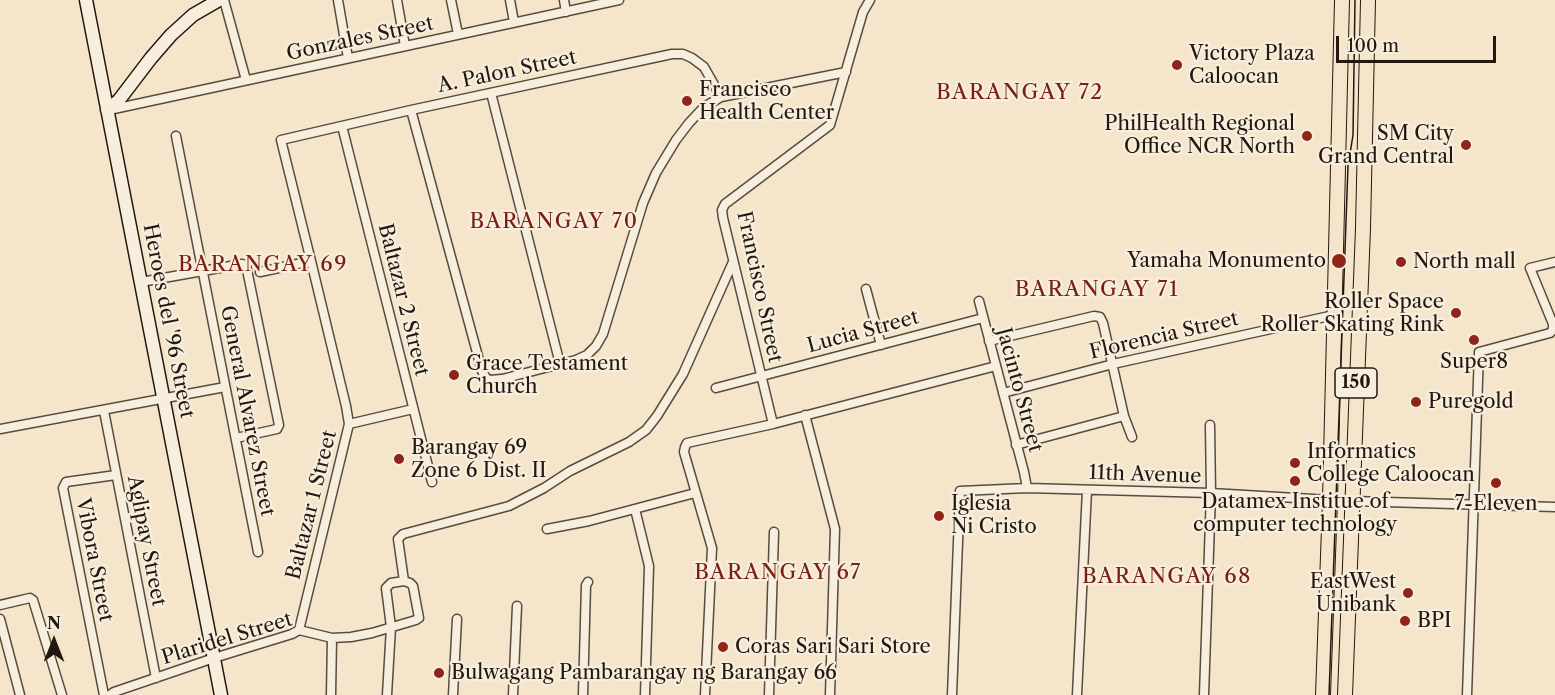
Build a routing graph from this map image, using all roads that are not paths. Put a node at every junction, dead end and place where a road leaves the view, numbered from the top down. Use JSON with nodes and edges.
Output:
{"nodes":[{"id":1,"x":86,"y":0,"type":"edge"},
{"id":2,"x":219,"y":0,"type":"edge"},
{"id":3,"x":224,"y":0,"type":"edge"},
{"id":4,"x":338,"y":0,"type":"edge"},
{"id":5,"x":397,"y":0,"type":"edge"},
{"id":6,"x":451,"y":0,"type":"edge"},
{"id":7,"x":510,"y":0,"type":"edge"},
{"id":8,"x":564,"y":0,"type":"edge"},
{"id":9,"x":619,"y":0,"type":"edge"},
{"id":10,"x":870,"y":0,"type":"edge"},
{"id":11,"x":1342,"y":0,"type":"edge"},
{"id":12,"x":1368,"y":0,"type":"edge"},
{"id":13,"x":566,"y":12,"type":"junction"},
{"id":14,"x":514,"y":22,"type":"junction"},
{"id":15,"x":458,"y":34,"type":"junction"},
{"id":16,"x":405,"y":46,"type":"junction"},
{"id":17,"x":348,"y":58,"type":"junction"},
{"id":18,"x":846,"y":72,"type":"junction"},
{"id":19,"x":246,"y":80,"type":"junction"},
{"id":20,"x":491,"y":93,"type":"junction"},
{"id":21,"x":721,"y":97,"type":"junction"},
{"id":22,"x":107,"y":110,"type":"junction"},
{"id":23,"x":411,"y":110,"type":"junction"},
{"id":24,"x":342,"y":126,"type":"junction"},
{"id":25,"x":176,"y":136,"type":"dead end"},
{"id":26,"x":281,"y":140,"type":"joint"},
{"id":27,"x":311,"y":261,"type":"junction"},
{"id":28,"x":733,"y":262,"type":"junction"},
{"id":29,"x":1555,"y":262,"type":"edge"},
{"id":30,"x":202,"y":272,"type":"junction"},
{"id":31,"x":260,"y":272,"type":"dead end"},
{"id":32,"x":141,"y":282,"type":"junction"},
{"id":33,"x":866,"y":289,"type":"dead end"},
{"id":34,"x":979,"y":301,"type":"dead end"},
{"id":35,"x":1334,"y":315,"type":"junction"},
{"id":36,"x":983,"y":318,"type":"junction"},
{"id":37,"x":989,"y":341,"type":"junction"},
{"id":38,"x":880,"y":345,"type":"junction"},
{"id":39,"x":560,"y":364,"type":"junction"},
{"id":40,"x":1113,"y":364,"type":"junction"},
{"id":41,"x":996,"y":366,"type":"junction"},
{"id":42,"x":761,"y":376,"type":"junction"},
{"id":43,"x":225,"y":387,"type":"junction"},
{"id":44,"x":716,"y":388,"type":"dead end"},
{"id":45,"x":1003,"y":393,"type":"junction"},
{"id":46,"x":164,"y":399,"type":"junction"},
{"id":47,"x":413,"y":409,"type":"junction"},
{"id":48,"x":104,"y":411,"type":"junction"},
{"id":49,"x":805,"y":416,"type":"junction"},
{"id":50,"x":1124,"y":416,"type":"junction"},
{"id":51,"x":348,"y":419,"type":"junction"},
{"id":52,"x":773,"y":424,"type":"junction"},
{"id":53,"x":1210,"y":425,"type":"dead end"},
{"id":54,"x":0,"y":429,"type":"edge"},
{"id":55,"x":1132,"y":437,"type":"dead end"},
{"id":56,"x":236,"y":438,"type":"junction"},
{"id":57,"x":1017,"y":445,"type":"junction"},
{"id":58,"x":116,"y":475,"type":"junction"},
{"id":59,"x":432,"y":482,"type":"dead end"},
{"id":60,"x":1027,"y":488,"type":"junction"},
{"id":61,"x":1087,"y":490,"type":"junction"},
{"id":62,"x":695,"y":493,"type":"junction"},
{"id":63,"x":1211,"y":494,"type":"junction"},
{"id":64,"x":1330,"y":500,"type":"junction"},
{"id":65,"x":1352,"y":501,"type":"junction"},
{"id":66,"x":1473,"y":505,"type":"junction"},
{"id":67,"x":1555,"y":507,"type":"edge"},
{"id":68,"x":635,"y":509,"type":"junction"},
{"id":69,"x":547,"y":529,"type":"dead end"},
{"id":70,"x":774,"y":532,"type":"dead end"},
{"id":71,"x":258,"y":552,"type":"dead end"},
{"id":72,"x":404,"y":581,"type":"junction"},
{"id":73,"x":588,"y":582,"type":"dead end"},
{"id":74,"x":0,"y":605,"type":"edge"},
{"id":75,"x":517,"y":606,"type":"dead end"},
{"id":76,"x":0,"y":619,"type":"edge"},
{"id":77,"x":457,"y":619,"type":"dead end"},
{"id":78,"x":391,"y":627,"type":"junction"},
{"id":79,"x":299,"y":630,"type":"junction"},
{"id":80,"x":332,"y":638,"type":"junction"},
{"id":81,"x":214,"y":658,"type":"junction"},
{"id":82,"x":156,"y":678,"type":"junction"},
{"id":83,"x":20,"y":695,"type":"edge"},
{"id":84,"x":62,"y":695,"type":"edge"},
{"id":85,"x":104,"y":695,"type":"edge"},
{"id":86,"x":110,"y":695,"type":"edge"},
{"id":87,"x":221,"y":695,"type":"edge"},
{"id":88,"x":331,"y":695,"type":"edge"},
{"id":89,"x":387,"y":695,"type":"edge"},
{"id":90,"x":453,"y":695,"type":"edge"},
{"id":91,"x":513,"y":695,"type":"edge"},
{"id":92,"x":583,"y":695,"type":"edge"},
{"id":93,"x":645,"y":695,"type":"edge"},
{"id":94,"x":705,"y":695,"type":"edge"},
{"id":95,"x":769,"y":695,"type":"edge"},
{"id":96,"x":830,"y":695,"type":"edge"},
{"id":97,"x":952,"y":695,"type":"edge"},
{"id":98,"x":1077,"y":695,"type":"edge"},
{"id":99,"x":1204,"y":695,"type":"edge"},
{"id":100,"x":1323,"y":695,"type":"edge"},
{"id":101,"x":1345,"y":695,"type":"edge"},
{"id":102,"x":1467,"y":695,"type":"edge"}],
"edges":[{"from":1,"to":22,"type":"street","name":"Heroes del '96 Street"},
{"from":2,"to":22,"type":"street"},
{"from":3,"to":19,"type":"street"},
{"from":4,"to":17,"type":"street"},
{"from":5,"to":16,"type":"street"},
{"from":6,"to":15,"type":"street"},
{"from":7,"to":14,"type":"street"},
{"from":8,"to":13,"type":"street"},
{"from":9,"to":13,"type":"street","name":"Gonzales Street"},
{"from":10,"to":18,"type":"street","name":"Francisco Street"},
{"from":11,"to":35,"type":"main road","number":"150"},
{"from":12,"to":65,"type":"main road","number":"150"},
{"from":13,"to":14,"type":"street","name":"Gonzales Street"},
{"from":14,"to":15,"type":"street","name":"Gonzales Street"},
{"from":15,"to":16,"type":"street","name":"Gonzales Street"},
{"from":16,"to":17,"type":"street","name":"Gonzales Street"},
{"from":17,"to":19,"type":"street","name":"Gonzales Street"},
{"from":18,"to":21,"type":"street"},
{"from":18,"to":28,"type":"street","name":"Francisco Street"},
{"from":19,"to":22,"type":"street","name":"Gonzales Street"},
{"from":20,"to":21,"type":"street","name":"A. Palon Street"},
{"from":20,"to":23,"type":"street","name":"A. Palon Street"},
{"from":20,"to":39,"type":"street"},
{"from":21,"to":39,"type":"street"},
{"from":22,"to":32,"type":"street","name":"Heroes del '96 Street"},
{"from":23,"to":24,"type":"street","name":"A. Palon Street"},
{"from":23,"to":39,"type":"street"},
{"from":24,"to":26,"type":"street","name":"A. Palon Street"},
{"from":24,"to":47,"type":"street","name":"Baltazar 2 Street"},
{"from":25,"to":30,"type":"street","name":"General Alvarez Street"},
{"from":26,"to":27,"type":"street","name":"Baltazar 1 Street"},
{"from":27,"to":31,"type":"street"},
{"from":27,"to":51,"type":"street","name":"Baltazar 1 Street"},
{"from":28,"to":42,"type":"street","name":"Francisco Street"},
{"from":28,"to":72,"type":"street"},
{"from":29,"to":66,"type":"street"},
{"from":30,"to":32,"type":"street"},
{"from":30,"to":43,"type":"street","name":"General Alvarez Street"},
{"from":30,"to":56,"type":"street"},
{"from":32,"to":46,"type":"street","name":"Heroes del '96 Street"},
{"from":33,"to":38,"type":"street"},
{"from":34,"to":36,"type":"street","name":"Jacinto Street"},
{"from":35,"to":40,"type":"street","name":"Florencia Street"},
{"from":35,"to":64,"type":"main road","number":"150"},
{"from":36,"to":37,"type":"street","name":"Jacinto Street"},
{"from":36,"to":38,"type":"street","name":"Lucia Street"},
{"from":37,"to":40,"type":"street"},
{"from":37,"to":41,"type":"street","name":"Jacinto Street"},
{"from":38,"to":42,"type":"street","name":"Lucia Street"},
{"from":40,"to":45,"type":"street","name":"Florencia Street"},
{"from":40,"to":50,"type":"street"},
{"from":41,"to":45,"type":"street","name":"Jacinto Street"},
{"from":41,"to":49,"type":"street"},
{"from":42,"to":44,"type":"street","name":"Lucia Street"},
{"from":42,"to":52,"type":"street","name":"Francisco Street"},
{"from":43,"to":46,"type":"street"},
{"from":43,"to":56,"type":"street","name":"General Alvarez Street"},
{"from":45,"to":57,"type":"street","name":"Jacinto Street"},
{"from":46,"to":48,"type":"street"},
{"from":46,"to":81,"type":"street","name":"Heroes del '96 Street"},
{"from":47,"to":51,"type":"street"},
{"from":47,"to":59,"type":"street","name":"Baltazar 2 Street"},
{"from":48,"to":54,"type":"street"},
{"from":48,"to":58,"type":"street","name":"Aglipay Street"},
{"from":49,"to":52,"type":"street"},
{"from":49,"to":96,"type":"street"},
{"from":50,"to":55,"type":"street"},
{"from":50,"to":57,"type":"street"},
{"from":51,"to":79,"type":"street","name":"Baltazar 1 Street"},
{"from":52,"to":62,"type":"street"},
{"from":53,"to":63,"type":"street"},
{"from":56,"to":71,"type":"street","name":"General Alvarez Street"},
{"from":57,"to":60,"type":"street","name":"Jacinto Street"},
{"from":58,"to":82,"type":"street","name":"Aglipay Street"},
{"from":58,"to":85,"type":"street","name":"Vibora Street"},
{"from":60,"to":61,"type":"street","name":"11th Avenue"},
{"from":60,"to":97,"type":"street","name":"11th Avenue"},
{"from":61,"to":63,"type":"street","name":"11th Avenue"},
{"from":61,"to":98,"type":"street"},
{"from":62,"to":68,"type":"street"},
{"from":62,"to":94,"type":"street"},
{"from":63,"to":64,"type":"street","name":"11th Avenue"},
{"from":63,"to":99,"type":"street"},
{"from":64,"to":100,"type":"main road","number":"150"},
{"from":65,"to":66,"type":"street"},
{"from":65,"to":101,"type":"main road","number":"150"},
{"from":66,"to":67,"type":"street"},
{"from":66,"to":102,"type":"street"},
{"from":68,"to":69,"type":"street"},
{"from":68,"to":93,"type":"street"},
{"from":70,"to":95,"type":"street"},
{"from":72,"to":78,"type":"street"},
{"from":72,"to":78,"type":"street","name":"Plaridel Street"},
{"from":73,"to":92,"type":"street"},
{"from":74,"to":84,"type":"street"},
{"from":75,"to":91,"type":"street"},
{"from":76,"to":83,"type":"street"},
{"from":77,"to":90,"type":"street"},
{"from":78,"to":80,"type":"street","name":"Plaridel Street"},
{"from":78,"to":89,"type":"street"},
{"from":79,"to":80,"type":"street","name":"Plaridel Street"},
{"from":79,"to":81,"type":"street","name":"Plaridel Street"},
{"from":80,"to":88,"type":"street"},
{"from":81,"to":82,"type":"street","name":"Plaridel Street"},
{"from":81,"to":87,"type":"street","name":"Heroes del '96 Street"},
{"from":82,"to":86,"type":"street","name":"Plaridel Street"}]}
